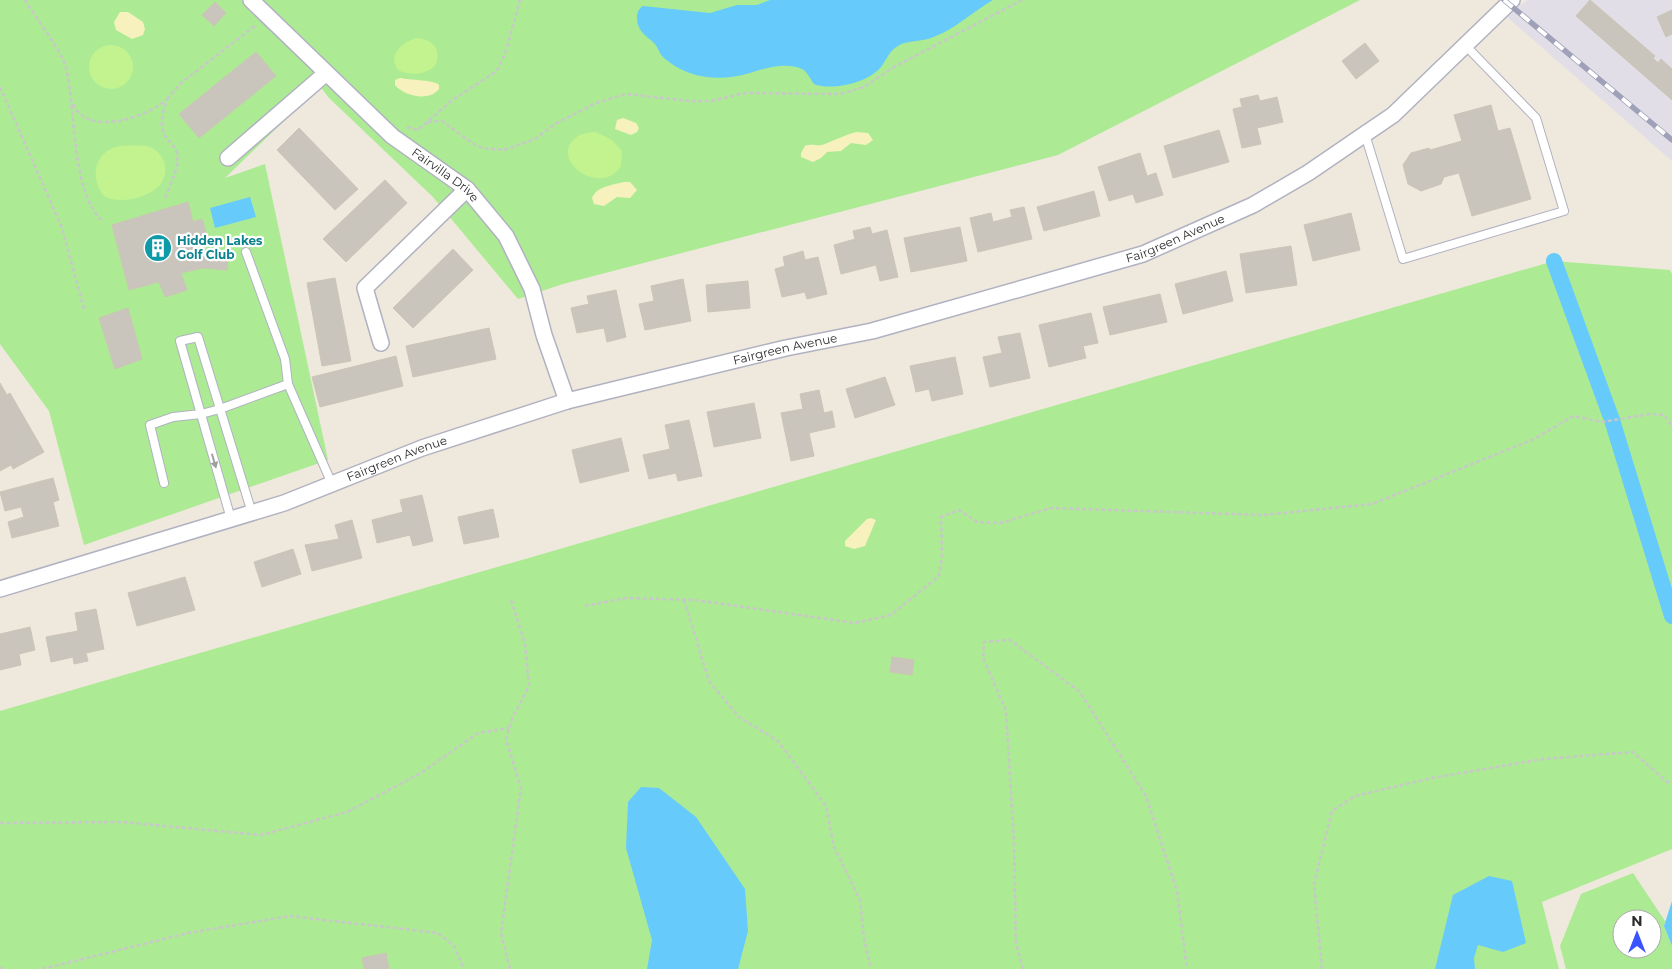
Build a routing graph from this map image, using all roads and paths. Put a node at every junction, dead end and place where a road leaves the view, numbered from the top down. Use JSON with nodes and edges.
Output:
{"nodes":[{"id":1,"x":25,"y":0,"type":"edge"},
{"id":2,"x":251,"y":0,"type":"edge"},
{"id":3,"x":520,"y":0,"type":"edge"},
{"id":4,"x":1022,"y":0,"type":"edge"},
{"id":5,"x":1512,"y":0,"type":"edge"},
{"id":6,"x":267,"y":16,"type":"junction"},
{"id":7,"x":1465,"y":45,"type":"junction"},
{"id":8,"x":325,"y":74,"type":"junction"},
{"id":9,"x":0,"y":87,"type":"edge"},
{"id":10,"x":167,"y":99,"type":"junction"},
{"id":11,"x":71,"y":100,"type":"junction"},
{"id":12,"x":428,"y":122,"type":"junction"},
{"id":13,"x":400,"y":123,"type":"dead end"},
{"id":14,"x":1365,"y":134,"type":"junction"},
{"id":15,"x":228,"y":158,"type":"dead end"},
{"id":16,"x":467,"y":189,"type":"junction"},
{"id":17,"x":166,"y":199,"type":"dead end"},
{"id":18,"x":103,"y":222,"type":"dead end"},
{"id":19,"x":246,"y":252,"type":"dead end"},
{"id":20,"x":84,"y":310,"type":"dead end"},
{"id":21,"x":381,"y":343,"type":"dead end"},
{"id":22,"x":288,"y":384,"type":"junction"},
{"id":23,"x":568,"y":401,"type":"junction"},
{"id":24,"x":220,"y":409,"type":"junction"},
{"id":25,"x":201,"y":414,"type":"junction"},
{"id":26,"x":1672,"y":426,"type":"edge"},
{"id":27,"x":164,"y":483,"type":"dead end"},
{"id":28,"x":332,"y":484,"type":"junction"},
{"id":29,"x":252,"y":513,"type":"junction"},
{"id":30,"x":231,"y":519,"type":"junction"},
{"id":31,"x":1,"y":586,"type":"edge"},
{"id":32,"x":511,"y":600,"type":"dead end"},
{"id":33,"x":684,"y":600,"type":"junction"},
{"id":34,"x":584,"y":606,"type":"dead end"},
{"id":35,"x":509,"y":728,"type":"junction"},
{"id":36,"x":1672,"y":782,"type":"edge"},
{"id":37,"x":0,"y":823,"type":"edge"},
{"id":38,"x":0,"y":968,"type":"edge"},
{"id":39,"x":4,"y":969,"type":"edge"},
{"id":40,"x":42,"y":969,"type":"edge"},
{"id":41,"x":464,"y":969,"type":"edge"},
{"id":42,"x":510,"y":969,"type":"edge"},
{"id":43,"x":872,"y":969,"type":"edge"},
{"id":44,"x":1023,"y":969,"type":"edge"},
{"id":45,"x":1186,"y":969,"type":"edge"},
{"id":46,"x":1322,"y":969,"type":"edge"}],
"edges":[{"from":1,"to":11,"type":"path"},
{"from":2,"to":6,"type":"street","name":"Fairvilla Drive"},
{"from":3,"to":12,"type":"path"},
{"from":4,"to":12,"type":"path"},
{"from":5,"to":7,"type":"street","name":"Fairgreen Avenue"},
{"from":6,"to":8,"type":"street","name":"Fairvilla Drive"},
{"from":6,"to":10,"type":"path"},
{"from":7,"to":14,"type":"street","name":"Fairgreen Avenue"},
{"from":7,"to":14,"type":"lane"},
{"from":8,"to":15,"type":"street"},
{"from":8,"to":16,"type":"street","name":"Fairvilla Drive"},
{"from":9,"to":20,"type":"path"},
{"from":10,"to":11,"type":"path"},
{"from":10,"to":17,"type":"path"},
{"from":11,"to":18,"type":"path"},
{"from":12,"to":13,"type":"path"},
{"from":14,"to":23,"type":"street","name":"Fairgreen Avenue"},
{"from":16,"to":21,"type":"street"},
{"from":16,"to":23,"type":"street","name":"Fairvilla Drive"},
{"from":19,"to":22,"type":"lane"},
{"from":22,"to":24,"type":"lane"},
{"from":22,"to":28,"type":"lane"},
{"from":23,"to":28,"type":"street","name":"Fairgreen Avenue"},
{"from":24,"to":25,"type":"lane"},
{"from":24,"to":25,"type":"lane"},
{"from":24,"to":29,"type":"lane"},
{"from":25,"to":27,"type":"lane"},
{"from":25,"to":30,"type":"lane","one_way":true},
{"from":26,"to":33,"type":"path"},
{"from":28,"to":29,"type":"street","name":"Fairgreen Avenue"},
{"from":29,"to":30,"type":"street","name":"Fairgreen Avenue"},
{"from":30,"to":31,"type":"street","name":"Fairgreen Avenue"},
{"from":32,"to":35,"type":"path"},
{"from":33,"to":34,"type":"path"},
{"from":33,"to":43,"type":"path"},
{"from":35,"to":37,"type":"path"},
{"from":35,"to":42,"type":"path"},
{"from":36,"to":46,"type":"path"},
{"from":38,"to":39,"type":"path"},
{"from":40,"to":41,"type":"path"},
{"from":44,"to":45,"type":"path"}]}
